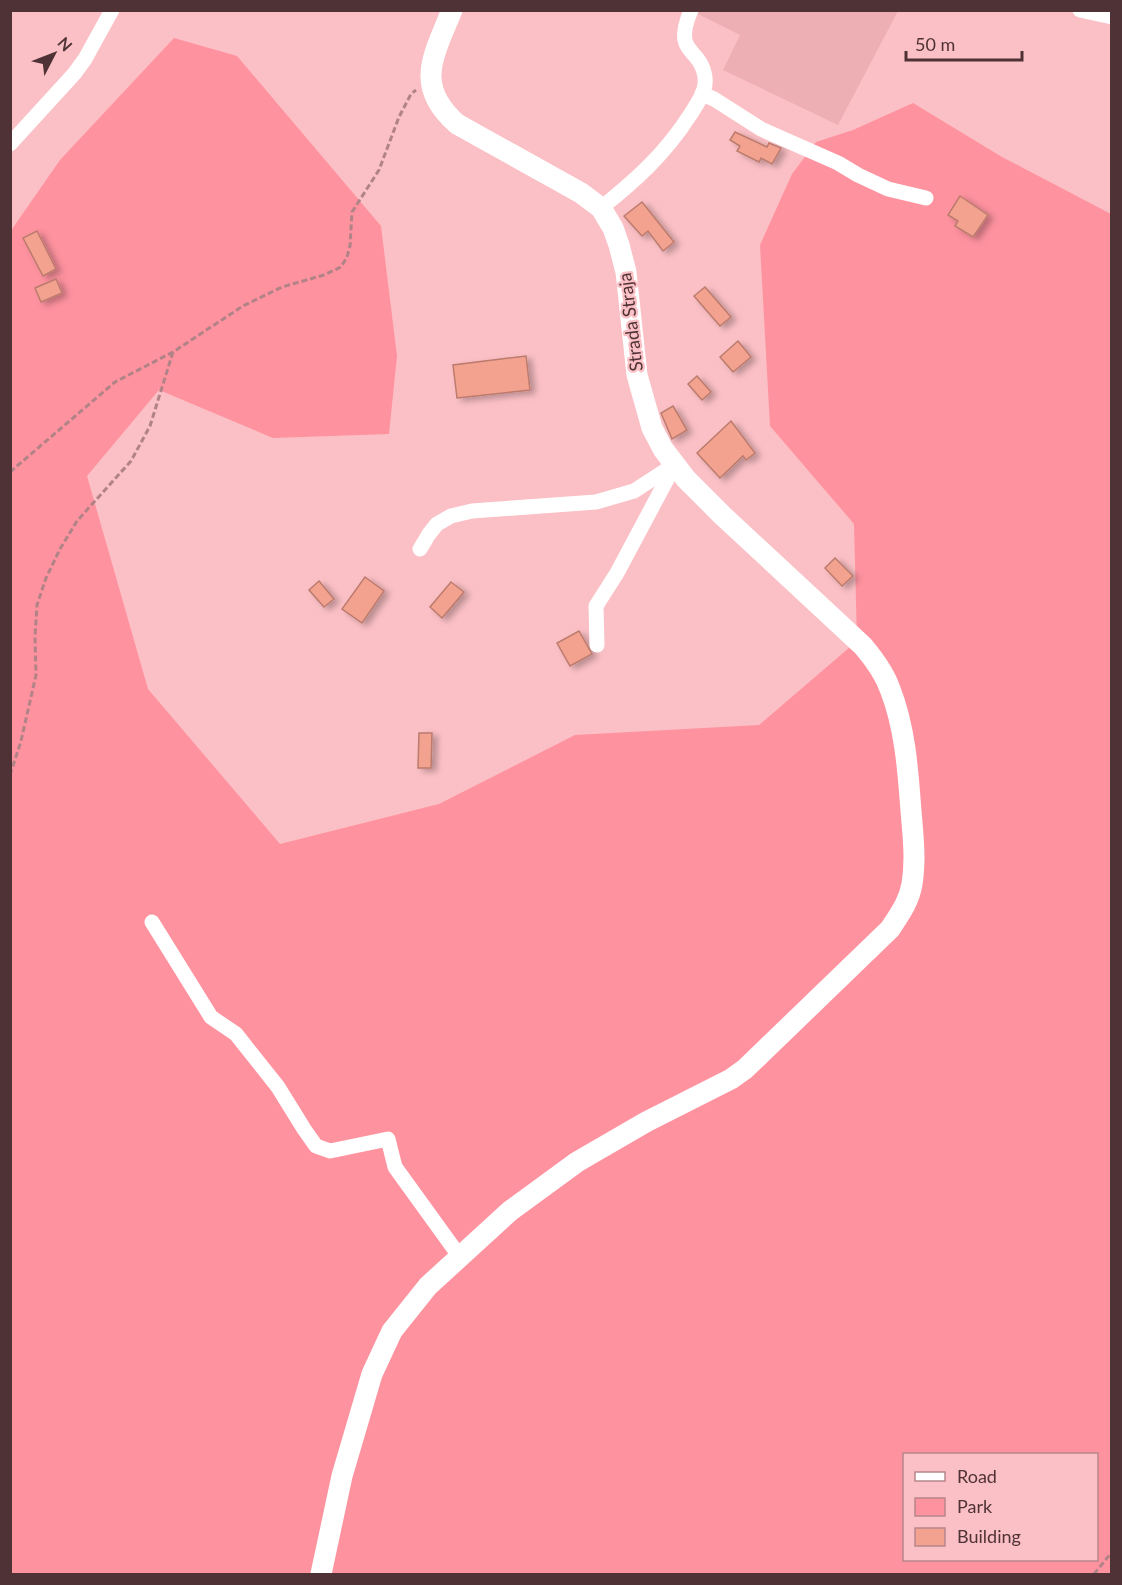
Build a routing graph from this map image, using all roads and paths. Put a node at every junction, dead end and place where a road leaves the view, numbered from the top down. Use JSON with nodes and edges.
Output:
{"nodes":[{"id":1,"x":112,"y":10,"type":"edge"},
{"id":2,"x":453,"y":10,"type":"edge"},
{"id":3,"x":691,"y":10,"type":"edge"},
{"id":4,"x":1080,"y":10,"type":"edge"},
{"id":5,"x":1112,"y":17,"type":"edge"},
{"id":6,"x":430,"y":81,"type":"junction"},
{"id":7,"x":702,"y":94,"type":"junction"},
{"id":8,"x":10,"y":144,"type":"edge"},
{"id":9,"x":926,"y":198,"type":"dead end"},
{"id":10,"x":601,"y":208,"type":"junction"},
{"id":11,"x":174,"y":352,"type":"junction"},
{"id":12,"x":674,"y":465,"type":"junction"},
{"id":13,"x":10,"y":472,"type":"edge"},
{"id":14,"x":420,"y":549,"type":"dead end"},
{"id":15,"x":597,"y":645,"type":"dead end"},
{"id":16,"x":10,"y":775,"type":"edge"},
{"id":17,"x":152,"y":922,"type":"dead end"},
{"id":18,"x":460,"y":1257,"type":"junction"},
{"id":19,"x":1112,"y":1552,"type":"edge"},
{"id":20,"x":321,"y":1575,"type":"edge"},
{"id":21,"x":1094,"y":1575,"type":"edge"}],
"edges":[{"from":1,"to":8,"type":"street"},
{"from":2,"to":6,"type":"main road"},
{"from":3,"to":7,"type":"street"},
{"from":4,"to":5,"type":"street"},
{"from":6,"to":10,"type":"main road","name":"Strada Straja"},
{"from":6,"to":11,"type":"path"},
{"from":7,"to":9,"type":"street"},
{"from":7,"to":10,"type":"street"},
{"from":10,"to":12,"type":"main road","name":"Strada Straja"},
{"from":11,"to":13,"type":"path"},
{"from":11,"to":16,"type":"path"},
{"from":12,"to":14,"type":"street"},
{"from":12,"to":15,"type":"street"},
{"from":12,"to":18,"type":"main road","name":"Strada Straja"},
{"from":17,"to":18,"type":"street"},
{"from":18,"to":20,"type":"main road","name":"Strada Straja"},
{"from":19,"to":21,"type":"path"}]}
